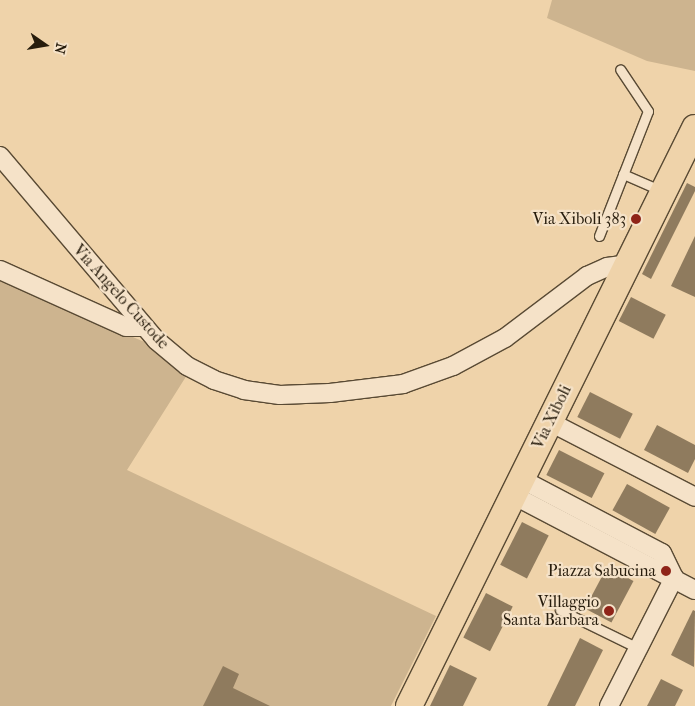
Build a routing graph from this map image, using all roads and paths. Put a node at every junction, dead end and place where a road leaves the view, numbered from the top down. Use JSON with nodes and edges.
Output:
{"nodes":[{"id":1,"x":620,"y":69,"type":"dead end"},
{"id":2,"x":694,"y":135,"type":"edge"},
{"id":3,"x":0,"y":156,"type":"edge"},
{"id":4,"x":624,"y":174,"type":"junction"},
{"id":5,"x":664,"y":192,"type":"junction"},
{"id":6,"x":599,"y":236,"type":"dead end"},
{"id":7,"x":628,"y":264,"type":"junction"},
{"id":8,"x":0,"y":270,"type":"edge"},
{"id":9,"x":144,"y":327,"type":"junction"},
{"id":10,"x":550,"y":422,"type":"junction"},
{"id":11,"x":517,"y":487,"type":"junction"},
{"id":12,"x":687,"y":493,"type":"edge"},
{"id":13,"x":674,"y":578,"type":"junction"},
{"id":14,"x":695,"y":590,"type":"edge"},
{"id":15,"x":560,"y":610,"type":"dead end"},
{"id":16,"x":635,"y":654,"type":"junction"},
{"id":17,"x":409,"y":706,"type":"edge"},
{"id":18,"x":609,"y":706,"type":"edge"}],
"edges":[{"from":1,"to":4,"type":"lane"},
{"from":2,"to":5,"type":"main road","name":"Via Xiboli"},
{"from":3,"to":9,"type":"street","name":"Via Angelo Custode"},
{"from":4,"to":5,"type":"lane"},
{"from":4,"to":6,"type":"lane"},
{"from":5,"to":7,"type":"main road","name":"Via Xiboli"},
{"from":7,"to":9,"type":"street","name":"Via Angelo Custode"},
{"from":7,"to":10,"type":"main road","name":"Via Xiboli"},
{"from":8,"to":9,"type":"street"},
{"from":10,"to":11,"type":"main road","name":"Via Xiboli"},
{"from":10,"to":12,"type":"street"},
{"from":11,"to":13,"type":"street"},
{"from":11,"to":17,"type":"main road","name":"Via Xiboli"},
{"from":13,"to":14,"type":"street"},
{"from":13,"to":16,"type":"street"},
{"from":15,"to":16,"type":"lane"},
{"from":16,"to":18,"type":"street"}]}
